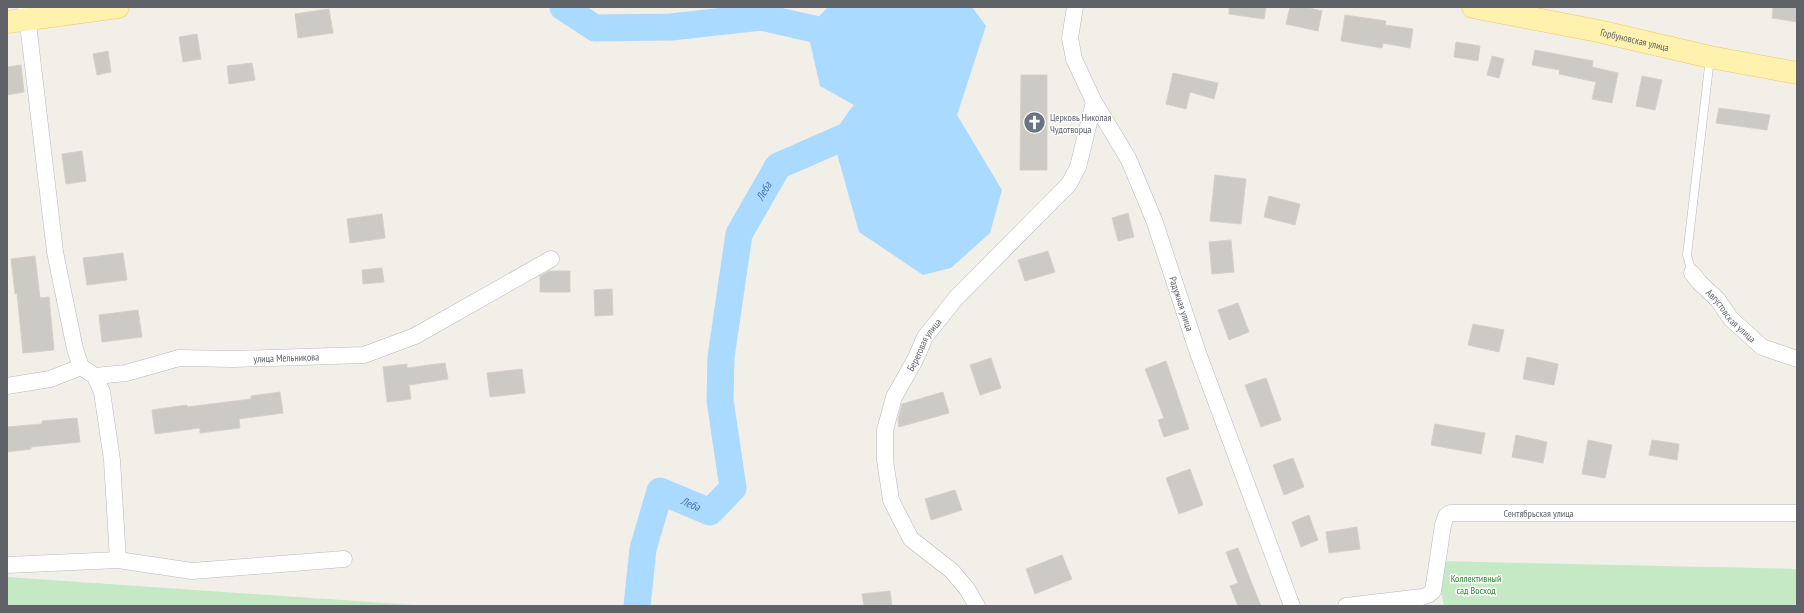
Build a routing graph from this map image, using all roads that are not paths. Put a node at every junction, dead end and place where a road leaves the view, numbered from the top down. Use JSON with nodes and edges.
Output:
{"nodes":[{"id":1,"x":118,"y":7,"type":"edge"},
{"id":2,"x":1074,"y":7,"type":"edge"},
{"id":3,"x":1473,"y":7,"type":"edge"},
{"id":4,"x":20,"y":16,"type":"edge"},
{"id":5,"x":1710,"y":57,"type":"junction"},
{"id":6,"x":1797,"y":73,"type":"edge"},
{"id":7,"x":1094,"y":102,"type":"junction"},
{"id":8,"x":551,"y":259,"type":"dead end"},
{"id":9,"x":1692,"y":273,"type":"joint"},
{"id":10,"x":1797,"y":359,"type":"edge"},
{"id":11,"x":81,"y":367,"type":"junction"},
{"id":12,"x":95,"y":376,"type":"junction"},
{"id":13,"x":7,"y":386,"type":"edge"},
{"id":14,"x":1797,"y":513,"type":"edge"},
{"id":15,"x":344,"y":559,"type":"dead end"},
{"id":16,"x":118,"y":560,"type":"junction"},
{"id":17,"x":7,"y":566,"type":"edge"},
{"id":18,"x":977,"y":606,"type":"edge"},
{"id":19,"x":1292,"y":606,"type":"edge"},
{"id":20,"x":1346,"y":606,"type":"edge"}],
"edges":[{"from":1,"to":4,"type":"main road"},
{"from":2,"to":7,"type":"street","name":"Радужная улица"},
{"from":3,"to":5,"type":"main road","name":"Горбуновская улица"},
{"from":4,"to":11,"type":"street"},
{"from":5,"to":6,"type":"main road","name":"Горбуновская улица"},
{"from":5,"to":9,"type":"lane"},
{"from":7,"to":18,"type":"street","name":"Береговая улица"},
{"from":7,"to":19,"type":"street","name":"Радужная улица"},
{"from":8,"to":12,"type":"street","name":"улица Мельникова"},
{"from":9,"to":10,"type":"street","name":"Августовская улица"},
{"from":11,"to":12,"type":"street"},
{"from":11,"to":13,"type":"street"},
{"from":12,"to":16,"type":"street"},
{"from":14,"to":20,"type":"street","name":"Сентябрьская улица"},
{"from":15,"to":16,"type":"street"},
{"from":16,"to":17,"type":"street"}]}
